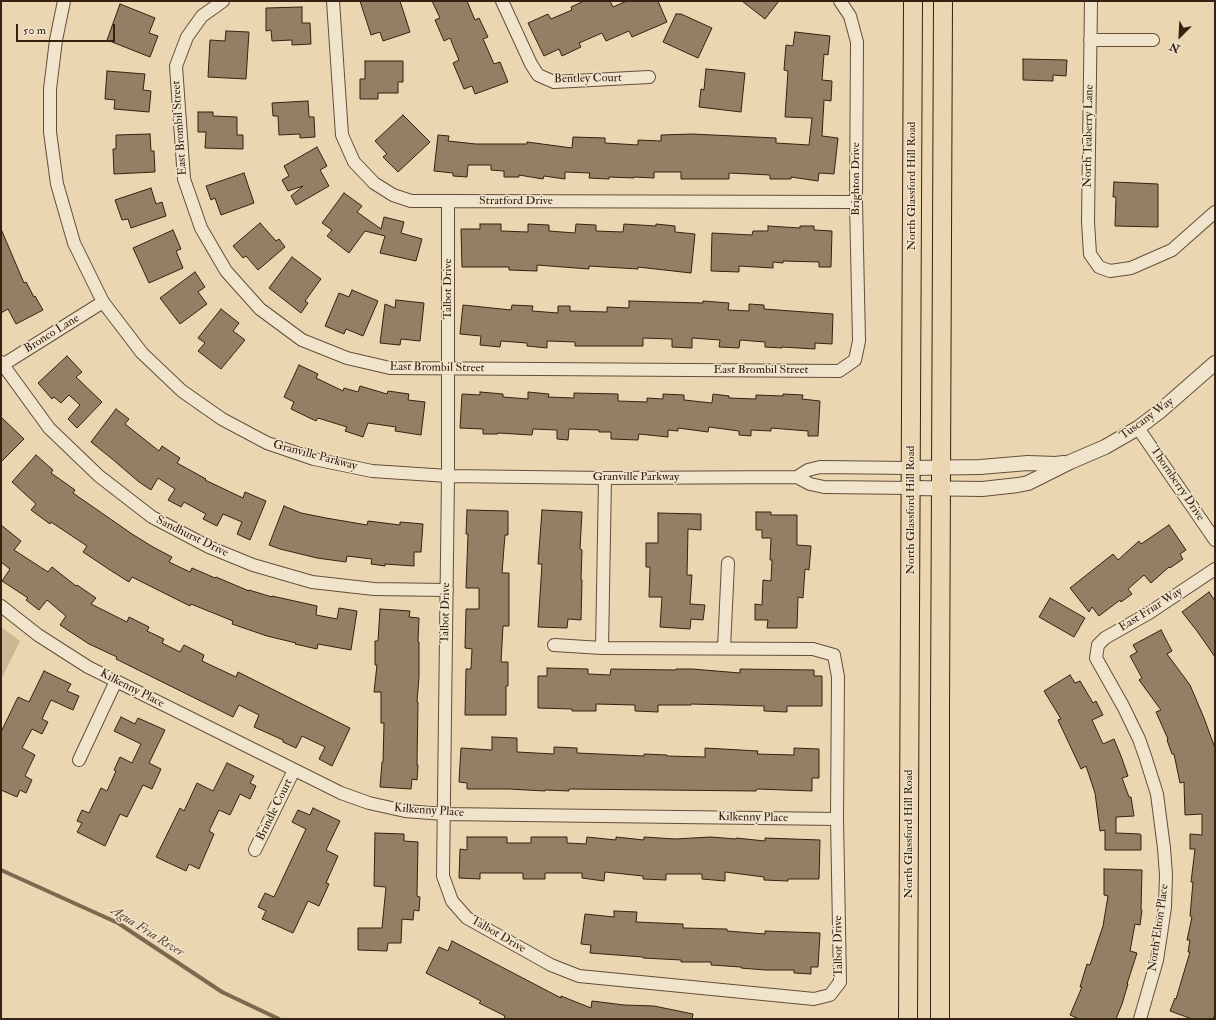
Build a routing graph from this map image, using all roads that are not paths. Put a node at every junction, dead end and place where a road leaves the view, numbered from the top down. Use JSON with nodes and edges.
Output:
{"nodes":[{"id":1,"x":64,"y":1,"type":"edge"},
{"id":2,"x":223,"y":1,"type":"edge"},
{"id":3,"x":334,"y":1,"type":"edge"},
{"id":4,"x":502,"y":1,"type":"edge"},
{"id":5,"x":840,"y":1,"type":"edge"},
{"id":6,"x":913,"y":1,"type":"edge"},
{"id":7,"x":943,"y":1,"type":"edge"},
{"id":8,"x":1091,"y":1,"type":"edge"},
{"id":9,"x":1090,"y":40,"type":"junction"},
{"id":10,"x":1153,"y":40,"type":"dead end"},
{"id":11,"x":649,"y":77,"type":"dead end"},
{"id":12,"x":448,"y":201,"type":"junction"},
{"id":13,"x":856,"y":202,"type":"junction"},
{"id":14,"x":1215,"y":212,"type":"edge"},
{"id":15,"x":103,"y":302,"type":"junction"},
{"id":16,"x":855,"y":360,"type":"joint"},
{"id":17,"x":1215,"y":363,"type":"edge"},
{"id":18,"x":2,"y":364,"type":"edge"},
{"id":19,"x":448,"y":368,"type":"junction"},
{"id":20,"x":1138,"y":428,"type":"junction"},
{"id":21,"x":1070,"y":462,"type":"junction"},
{"id":22,"x":911,"y":468,"type":"junction"},
{"id":23,"x":941,"y":468,"type":"junction"},
{"id":24,"x":448,"y":476,"type":"junction"},
{"id":25,"x":797,"y":477,"type":"junction"},
{"id":26,"x":604,"y":478,"type":"junction"},
{"id":27,"x":911,"y":488,"type":"junction"},
{"id":28,"x":941,"y":489,"type":"junction"},
{"id":29,"x":1215,"y":540,"type":"edge"},
{"id":30,"x":728,"y":563,"type":"dead end"},
{"id":31,"x":1215,"y":569,"type":"edge"},
{"id":32,"x":446,"y":590,"type":"junction"},
{"id":33,"x":1,"y":606,"type":"edge"},
{"id":34,"x":554,"y":645,"type":"dead end"},
{"id":35,"x":602,"y":648,"type":"junction"},
{"id":36,"x":724,"y":648,"type":"junction"},
{"id":37,"x":1096,"y":658,"type":"joint"},
{"id":38,"x":116,"y":681,"type":"junction"},
{"id":39,"x":79,"y":760,"type":"dead end"},
{"id":40,"x":294,"y":770,"type":"junction"},
{"id":41,"x":444,"y":814,"type":"junction"},
{"id":42,"x":837,"y":819,"type":"junction"},
{"id":43,"x":255,"y":850,"type":"dead end"},
{"id":44,"x":908,"y":1019,"type":"edge"},
{"id":45,"x":940,"y":1019,"type":"edge"},
{"id":46,"x":1140,"y":1019,"type":"edge"}],
"edges":[{"from":1,"to":15,"type":"street","name":"Granville Parkway"},
{"from":2,"to":19,"type":"street","name":"East Brombil Street"},
{"from":3,"to":12,"type":"street","name":"Stratford Drive"},
{"from":4,"to":11,"type":"street","name":"Bentley Court"},
{"from":5,"to":13,"type":"street","name":"Brighton Drive"},
{"from":6,"to":22,"type":"main road","name":"North Glassford Hill Road"},
{"from":7,"to":23,"type":"main road"},
{"from":8,"to":9,"type":"street","name":"North Teaberry Lane"},
{"from":9,"to":10,"type":"street"},
{"from":9,"to":14,"type":"street","name":"North Teaberry Lane"},
{"from":12,"to":13,"type":"street","name":"Stratford Drive"},
{"from":12,"to":19,"type":"street","name":"Talbot Drive"},
{"from":13,"to":16,"type":"street","name":"Brighton Drive"},
{"from":15,"to":18,"type":"street","name":"Bronco Lane"},
{"from":15,"to":24,"type":"street","name":"Granville Parkway"},
{"from":16,"to":19,"type":"street","name":"East Brombil Street"},
{"from":17,"to":20,"type":"street","name":"Tuscany Way"},
{"from":18,"to":32,"type":"street","name":"Sandhurst Drive"},
{"from":19,"to":24,"type":"street","name":"Talbot Drive"},
{"from":20,"to":21,"type":"street","name":"Tuscany Way"},
{"from":20,"to":29,"type":"street","name":"Thornberry Drive"},
{"from":21,"to":23,"type":"street","name":"Tuscany Way"},
{"from":21,"to":28,"type":"street","name":"Tuscany Way"},
{"from":22,"to":23,"type":"street","name":"Tuscany Way"},
{"from":22,"to":25,"type":"street","name":"Granville Parkway"},
{"from":22,"to":27,"type":"main road","name":"North Glassford Hill Road"},
{"from":23,"to":28,"type":"main road"},
{"from":24,"to":26,"type":"street","name":"Granville Parkway"},
{"from":24,"to":32,"type":"street","name":"Talbot Drive"},
{"from":25,"to":26,"type":"street","name":"Granville Parkway"},
{"from":25,"to":27,"type":"street","name":"Granville Parkway"},
{"from":26,"to":35,"type":"street"},
{"from":27,"to":28,"type":"street","name":"Tuscany Way"},
{"from":27,"to":44,"type":"main road","name":"North Glassford Hill Road"},
{"from":28,"to":45,"type":"main road"},
{"from":30,"to":36,"type":"street"},
{"from":31,"to":37,"type":"street","name":"East Friar Way"},
{"from":32,"to":41,"type":"street","name":"Talbot Drive"},
{"from":33,"to":38,"type":"street","name":"Kilkenny Place"},
{"from":34,"to":35,"type":"street"},
{"from":35,"to":36,"type":"street"},
{"from":36,"to":42,"type":"street","name":"Talbot Drive"},
{"from":37,"to":46,"type":"street","name":"North Elton Place"},
{"from":38,"to":39,"type":"street"},
{"from":38,"to":40,"type":"street","name":"Kilkenny Place"},
{"from":40,"to":41,"type":"street","name":"Kilkenny Place"},
{"from":40,"to":43,"type":"street","name":"Brindle Court"},
{"from":41,"to":42,"type":"street","name":"Kilkenny Place"},
{"from":41,"to":42,"type":"street","name":"Talbot Drive"}]}
